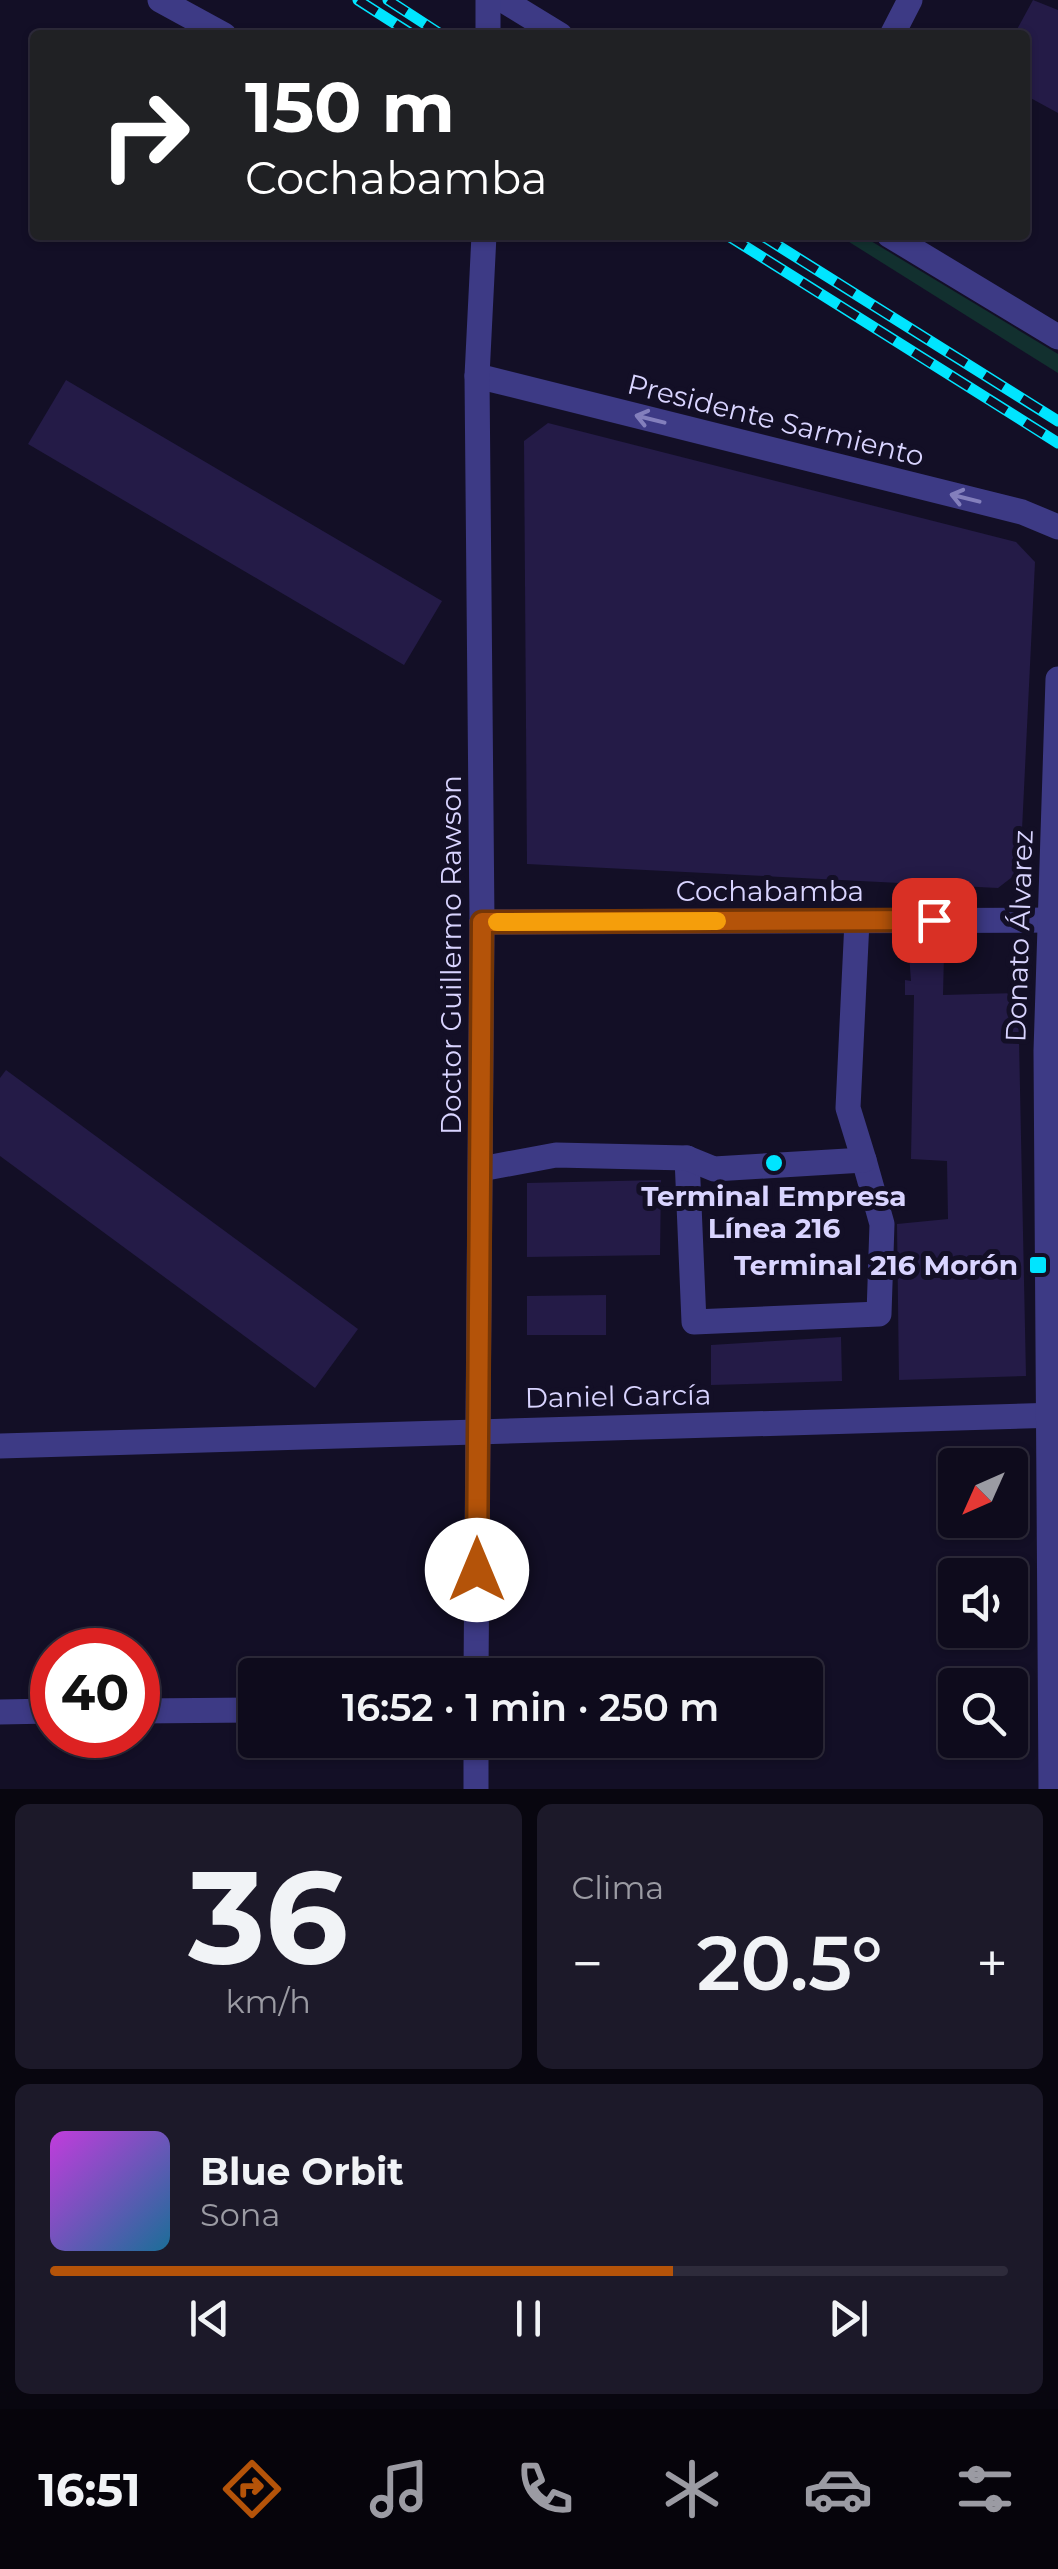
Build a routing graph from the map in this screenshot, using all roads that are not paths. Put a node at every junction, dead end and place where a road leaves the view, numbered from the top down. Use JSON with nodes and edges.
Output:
{"nodes":[{"id":1,"x":160,"y":0,"type":"edge"},
{"id":2,"x":488,"y":0,"type":"edge"},
{"id":3,"x":503,"y":0,"type":"edge"},
{"id":4,"x":910,"y":0,"type":"edge"},
{"id":5,"x":215,"y":30,"type":"edge"},
{"id":6,"x":488,"y":30,"type":"edge"},
{"id":7,"x":552,"y":30,"type":"edge"},
{"id":8,"x":895,"y":30,"type":"edge"},
{"id":9,"x":484,"y":240,"type":"edge"},
{"id":10,"x":897,"y":240,"type":"edge"},
{"id":11,"x":1058,"y":337,"type":"edge"},
{"id":12,"x":477,"y":376,"type":"junction"},
{"id":13,"x":1058,"y":527,"type":"edge"},
{"id":14,"x":1058,"y":679,"type":"edge"},
{"id":15,"x":857,"y":920,"type":"junction"},
{"id":16,"x":1053,"y":920,"type":"edge"},
{"id":17,"x":482,"y":922,"type":"junction"},
{"id":18,"x":687,"y":1158,"type":"junction"},
{"id":19,"x":864,"y":1160,"type":"junction"},
{"id":20,"x":480,"y":1169,"type":"junction"},
{"id":21,"x":1052,"y":1415,"type":"edge"},
{"id":22,"x":478,"y":1430,"type":"junction"},
{"id":23,"x":0,"y":1446,"type":"edge"},
{"id":24,"x":476,"y":1658,"type":"edge"},
{"id":25,"x":1054,"y":1694,"type":"edge"},
{"id":26,"x":238,"y":1710,"type":"edge"},
{"id":27,"x":160,"y":1711,"type":"edge"},
{"id":28,"x":0,"y":1712,"type":"edge"},
{"id":29,"x":30,"y":1712,"type":"edge"},
{"id":30,"x":476,"y":1758,"type":"edge"},
{"id":31,"x":476,"y":1789,"type":"edge"},
{"id":32,"x":1051,"y":1789,"type":"edge"}],
"edges":[{"from":1,"to":5,"type":"street"},
{"from":2,"to":6,"type":"street"},
{"from":3,"to":7,"type":"street"},
{"from":4,"to":8,"type":"street"},
{"from":9,"to":12,"type":"street","name":"Doctor Guillermo Rawson"},
{"from":10,"to":11,"type":"street"},
{"from":13,"to":12,"type":"street","name":"Presidente Sarmiento","one_way":true},
{"from":12,"to":17,"type":"street","name":"Doctor Guillermo Rawson"},
{"from":14,"to":16,"type":"street","name":"Donato Álvarez"},
{"from":15,"to":16,"type":"street","name":"Cochabamba"},
{"from":15,"to":17,"type":"street","name":"Cochabamba"},
{"from":15,"to":19,"type":"street"},
{"from":16,"to":21,"type":"street","name":"Donato Álvarez"},
{"from":17,"to":20,"type":"street","name":"Doctor Guillermo Rawson"},
{"from":18,"to":19,"type":"street"},
{"from":18,"to":19,"type":"street"},
{"from":18,"to":20,"type":"street"},
{"from":20,"to":22,"type":"street","name":"Doctor Guillermo Rawson"},
{"from":21,"to":22,"type":"street","name":"Daniel García"},
{"from":21,"to":25,"type":"street"},
{"from":22,"to":23,"type":"street","name":"Daniel García"},
{"from":22,"to":24,"type":"street","name":"Doctor Guillermo Rawson"},
{"from":25,"to":32,"type":"street"},
{"from":26,"to":27,"type":"street"},
{"from":28,"to":29,"type":"street"},
{"from":30,"to":31,"type":"street"}]}
